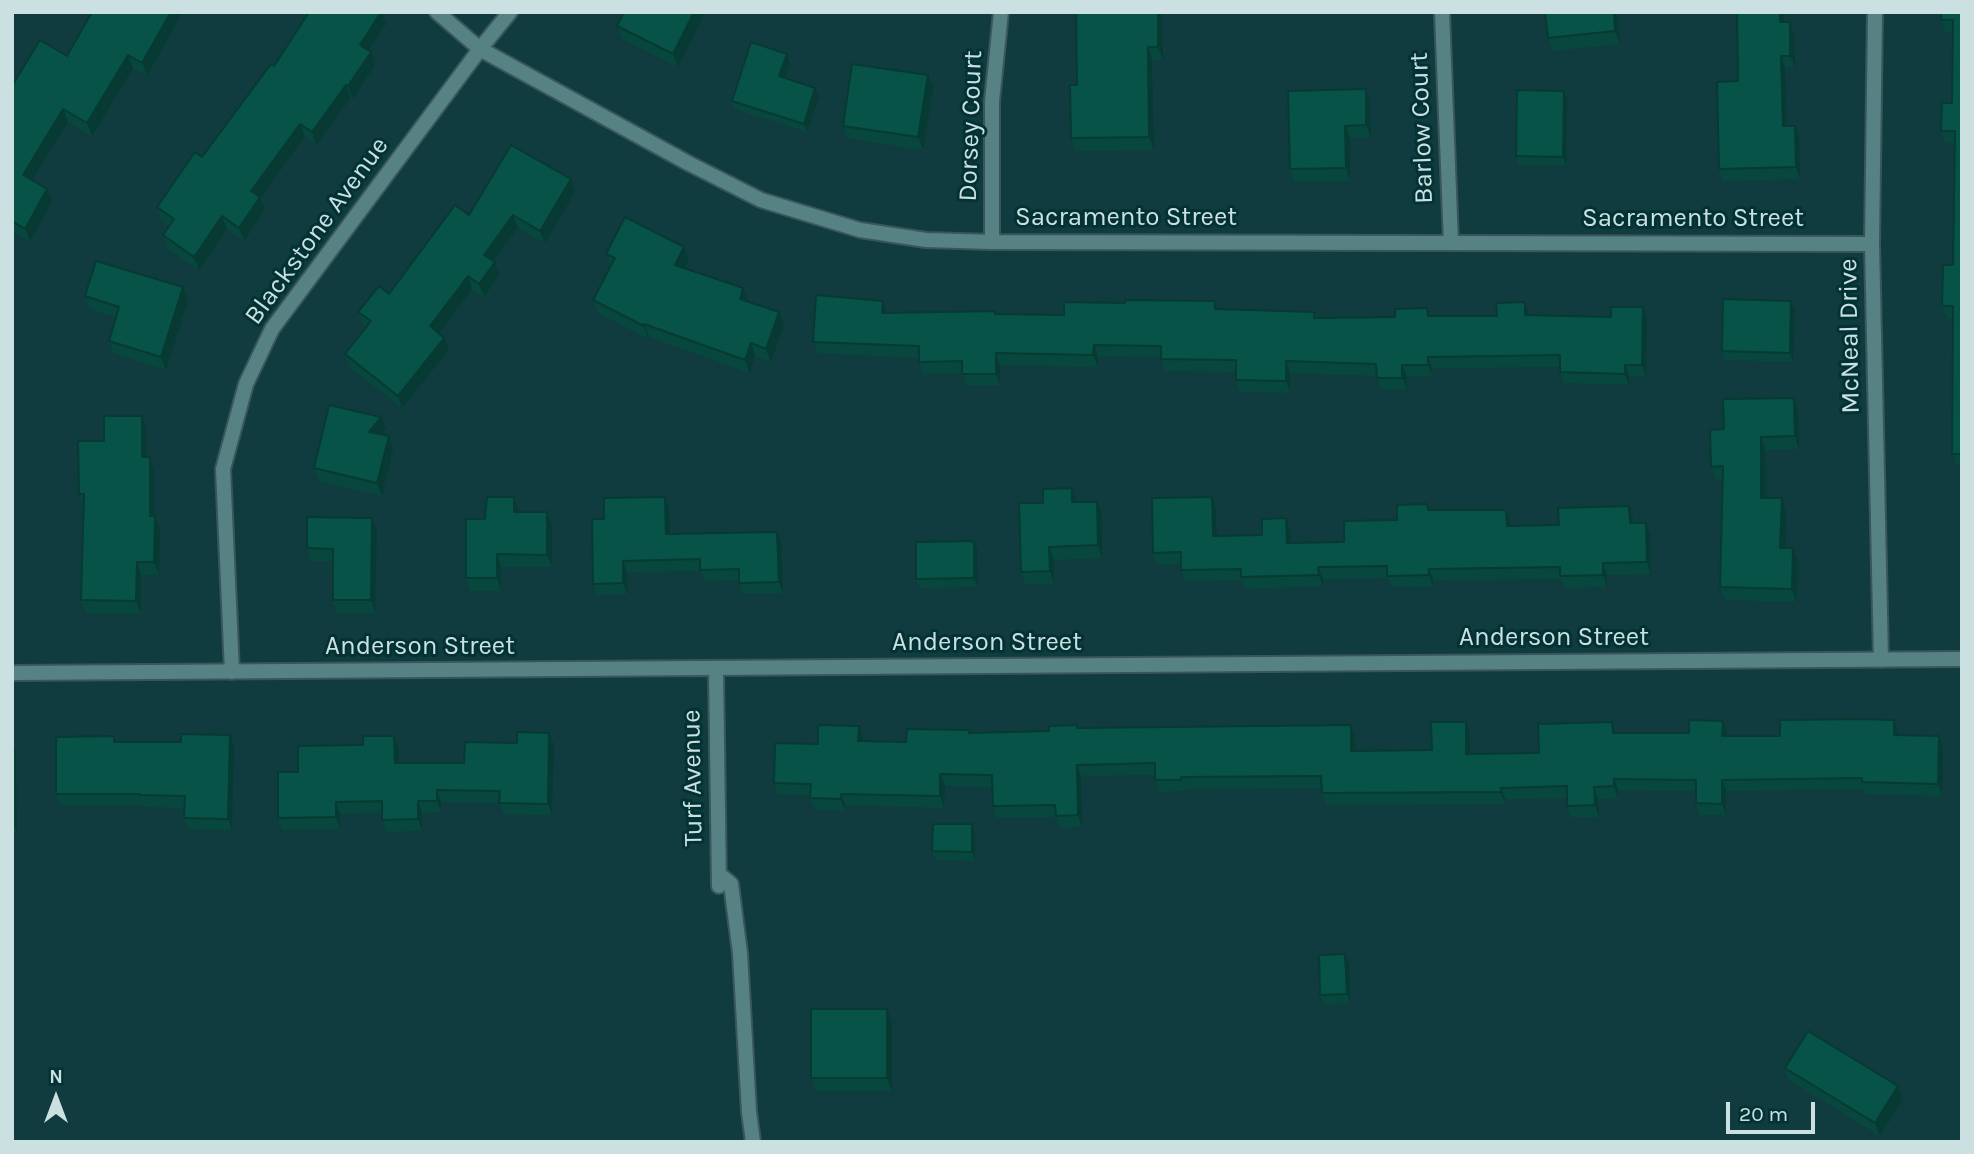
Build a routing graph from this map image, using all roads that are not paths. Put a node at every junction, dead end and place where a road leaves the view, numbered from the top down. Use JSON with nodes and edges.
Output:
{"nodes":[{"id":1,"x":437,"y":12,"type":"edge"},
{"id":2,"x":510,"y":12,"type":"edge"},
{"id":3,"x":1001,"y":12,"type":"edge"},
{"id":4,"x":1443,"y":12,"type":"edge"},
{"id":5,"x":1875,"y":12,"type":"edge"},
{"id":6,"x":480,"y":48,"type":"junction"},
{"id":7,"x":992,"y":242,"type":"junction"},
{"id":8,"x":1451,"y":243,"type":"junction"},
{"id":9,"x":1872,"y":244,"type":"junction"},
{"id":10,"x":1962,"y":659,"type":"edge"},
{"id":11,"x":1881,"y":660,"type":"junction"},
{"id":12,"x":716,"y":670,"type":"junction"},
{"id":13,"x":12,"y":673,"type":"edge"},
{"id":14,"x":232,"y":673,"type":"junction"},
{"id":15,"x":753,"y":1142,"type":"edge"}],
"edges":[{"from":1,"to":6,"type":"street","name":"Sacramento Street"},
{"from":2,"to":6,"type":"street","name":"Blackstone Avenue"},
{"from":3,"to":7,"type":"street","name":"Dorsey Court"},
{"from":4,"to":8,"type":"street","name":"Barlow Court"},
{"from":5,"to":9,"type":"street","name":"McNeal Drive"},
{"from":6,"to":7,"type":"street","name":"Sacramento Street"},
{"from":6,"to":14,"type":"street","name":"Blackstone Avenue"},
{"from":7,"to":8,"type":"street","name":"Sacramento Street"},
{"from":8,"to":9,"type":"street","name":"Sacramento Street"},
{"from":9,"to":11,"type":"street","name":"McNeal Drive"},
{"from":10,"to":11,"type":"street","name":"Anderson Street"},
{"from":11,"to":12,"type":"street","name":"Anderson Street"},
{"from":12,"to":14,"type":"street","name":"Anderson Street"},
{"from":12,"to":15,"type":"street","name":"Turf Avenue"},
{"from":13,"to":14,"type":"street","name":"Anderson Street"}]}
